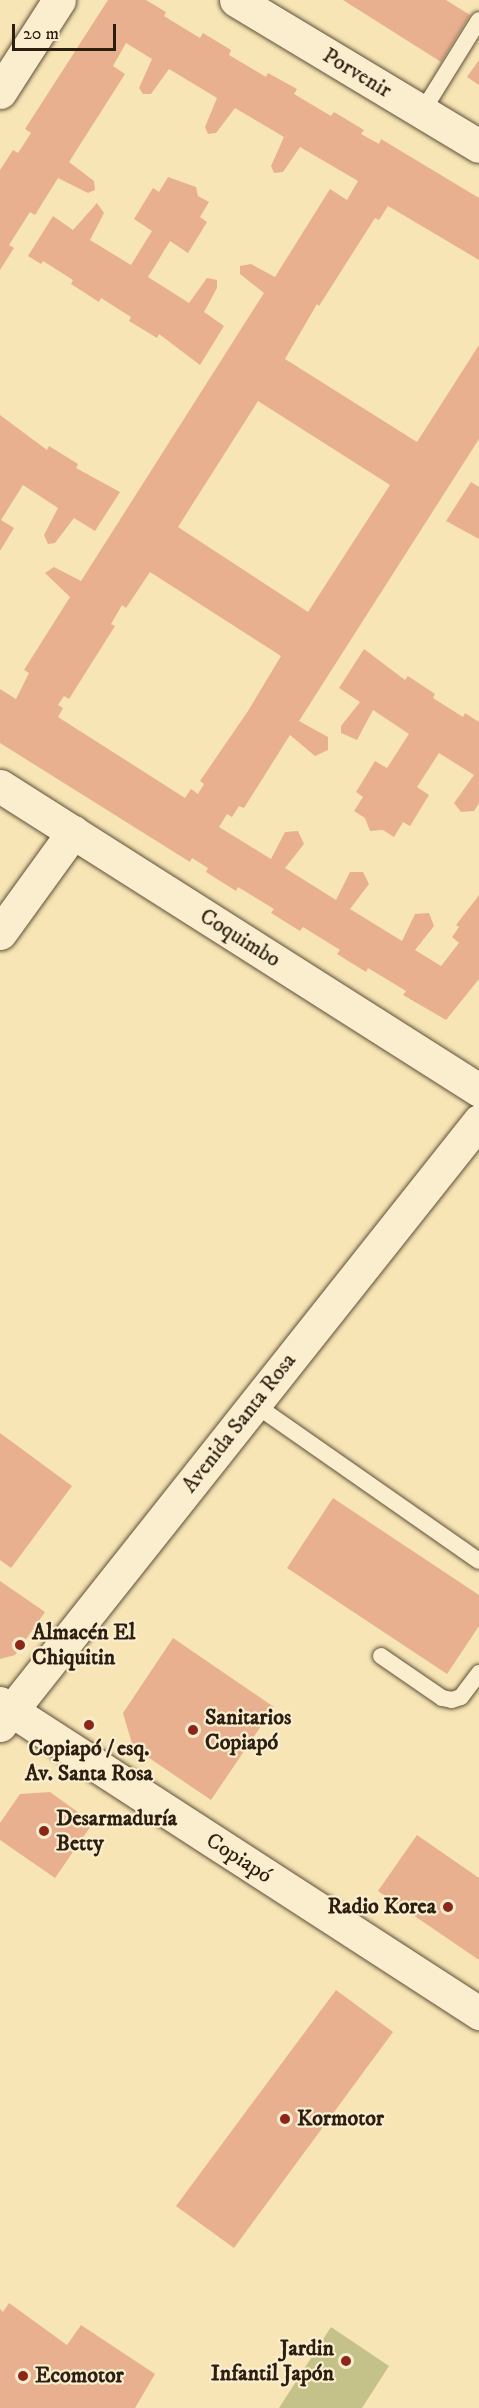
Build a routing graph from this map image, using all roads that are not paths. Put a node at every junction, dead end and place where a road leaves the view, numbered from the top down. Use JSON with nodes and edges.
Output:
{"nodes":[{"id":1,"x":60,"y":0,"type":"edge"},
{"id":2,"x":236,"y":0,"type":"edge"},
{"id":3,"x":479,"y":20,"type":"edge"},
{"id":4,"x":0,"y":92,"type":"edge"},
{"id":5,"x":422,"y":112,"type":"junction"},
{"id":6,"x":479,"y":146,"type":"edge"},
{"id":7,"x":0,"y":786,"type":"edge"},
{"id":8,"x":73,"y":832,"type":"junction"},
{"id":9,"x":0,"y":933,"type":"edge"},
{"id":10,"x":479,"y":1090,"type":"edge"},
{"id":11,"x":479,"y":1121,"type":"edge"},
{"id":12,"x":254,"y":1404,"type":"junction"},
{"id":13,"x":479,"y":1561,"type":"edge"},
{"id":14,"x":381,"y":1656,"type":"dead end"},
{"id":15,"x":479,"y":1673,"type":"edge"},
{"id":16,"x":4,"y":1713,"type":"edge"},
{"id":17,"x":479,"y":2013,"type":"edge"}],
"edges":[{"from":1,"to":4,"type":"street"},
{"from":2,"to":5,"type":"street","name":"Porvenir"},
{"from":3,"to":5,"type":"lane"},
{"from":5,"to":6,"type":"street","name":"Porvenir"},
{"from":7,"to":8,"type":"street","name":"Coquimbo"},
{"from":8,"to":9,"type":"street"},
{"from":8,"to":10,"type":"street","name":"Coquimbo"},
{"from":11,"to":12,"type":"street","name":"Avenida Santa Rosa"},
{"from":12,"to":13,"type":"lane"},
{"from":12,"to":16,"type":"street","name":"Avenida Santa Rosa"},
{"from":14,"to":15,"type":"lane"},
{"from":16,"to":17,"type":"street","name":"Copiapó"}]}
